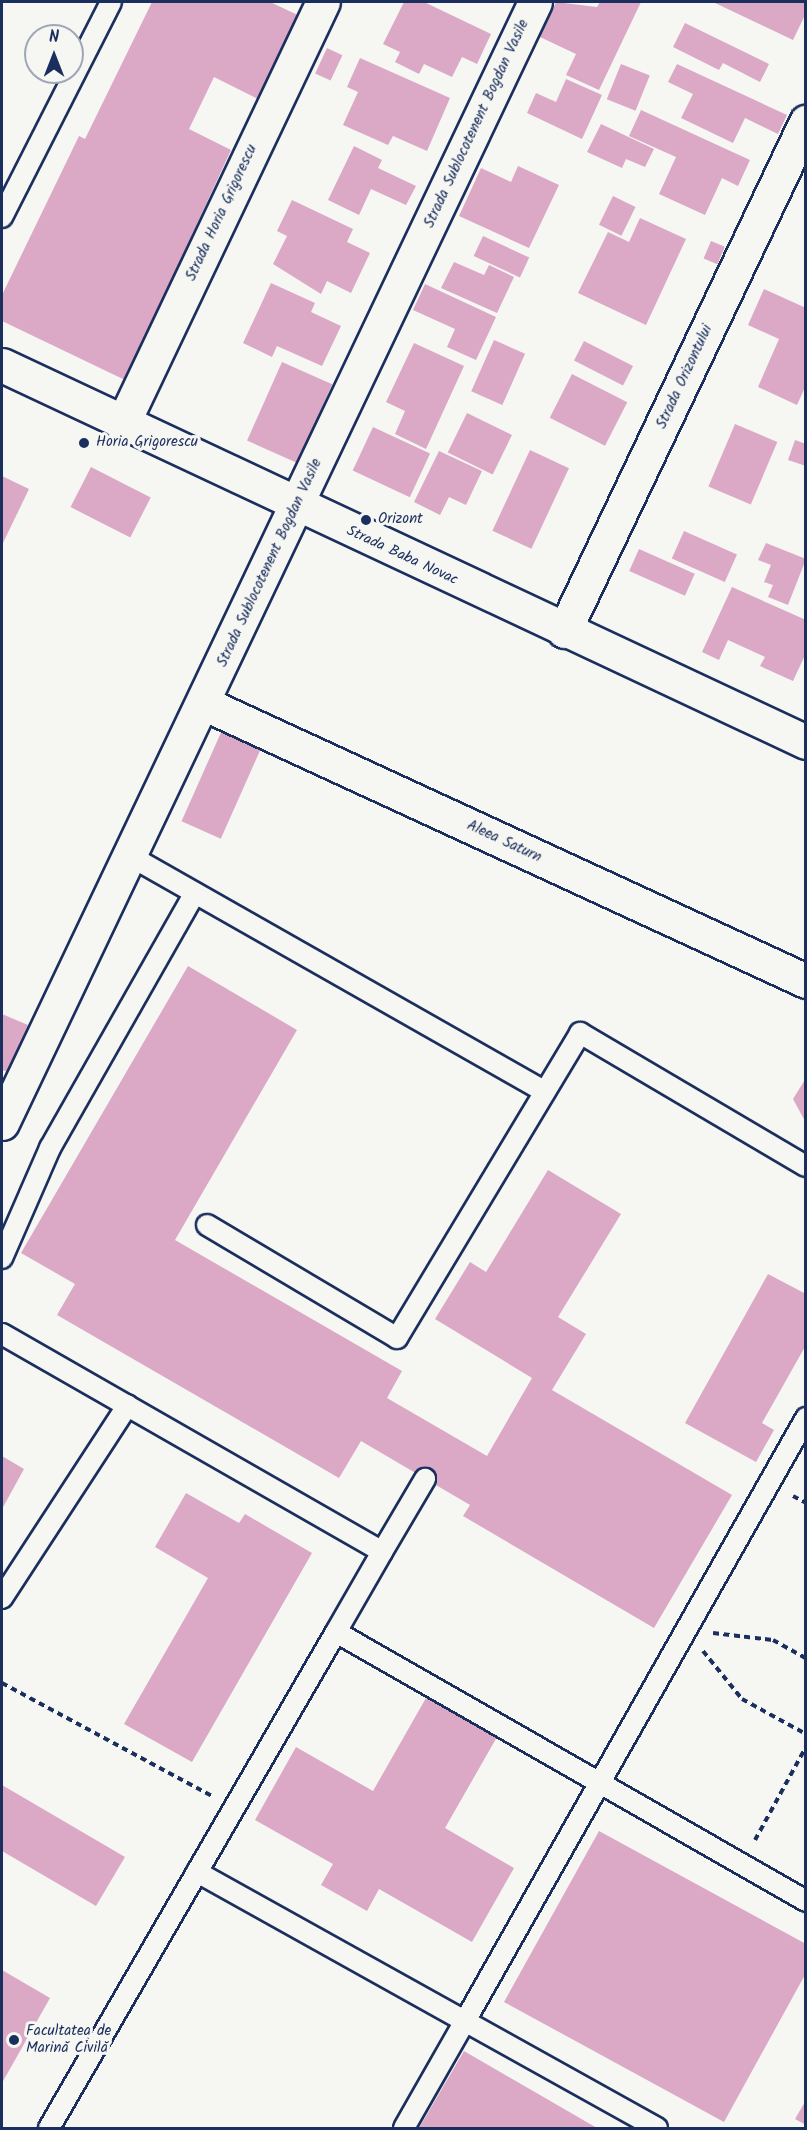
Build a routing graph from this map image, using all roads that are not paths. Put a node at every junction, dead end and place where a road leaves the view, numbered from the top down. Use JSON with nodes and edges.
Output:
{"nodes":[{"id":1,"x":111,"y":2,"type":"edge"},
{"id":2,"x":320,"y":2,"type":"edge"},
{"id":3,"x":535,"y":2,"type":"edge"},
{"id":4,"x":806,"y":122,"type":"edge"},
{"id":5,"x":2,"y":217,"type":"edge"},
{"id":6,"x":2,"y":365,"type":"edge"},
{"id":7,"x":122,"y":425,"type":"junction"},
{"id":8,"x":297,"y":507,"type":"junction"},
{"id":9,"x":564,"y":631,"type":"junction"},
{"id":10,"x":203,"y":703,"type":"junction"},
{"id":11,"x":806,"y":742,"type":"edge"},
{"id":12,"x":130,"y":856,"type":"junction"},
{"id":13,"x":195,"y":893,"type":"junction"},
{"id":14,"x":806,"y":981,"type":"edge"},
{"id":15,"x":544,"y":1092,"type":"junction"},
{"id":16,"x":2,"y":1124,"type":"edge"},
{"id":17,"x":806,"y":1166,"type":"edge"},
{"id":18,"x":207,"y":1225,"type":"dead end"},
{"id":19,"x":2,"y":1258,"type":"edge"},
{"id":20,"x":2,"y":1334,"type":"edge"},
{"id":21,"x":128,"y":1406,"type":"junction"},
{"id":22,"x":806,"y":1418,"type":"edge"},
{"id":23,"x":426,"y":1479,"type":"dead end"},
{"id":24,"x":382,"y":1552,"type":"junction"},
{"id":25,"x":2,"y":1598,"type":"edge"},
{"id":26,"x":336,"y":1632,"type":"junction"},
{"id":27,"x":599,"y":1783,"type":"junction"},
{"id":28,"x":197,"y":1872,"type":"junction"},
{"id":29,"x":806,"y":1901,"type":"edge"},
{"id":30,"x":465,"y":2021,"type":"junction"},
{"id":31,"x":49,"y":2128,"type":"edge"},
{"id":32,"x":404,"y":2128,"type":"edge"},
{"id":33,"x":657,"y":2128,"type":"edge"}],
"edges":[{"from":1,"to":5,"type":"lane"},
{"from":2,"to":7,"type":"street","name":"Strada Horia Grigorescu"},
{"from":3,"to":8,"type":"street","name":"Strada Sublocotenent Bogdan Vasile"},
{"from":4,"to":9,"type":"street","name":"Strada Orizontului"},
{"from":6,"to":7,"type":"street","name":"Strada Baba Novac"},
{"from":7,"to":8,"type":"street","name":"Strada Baba Novac"},
{"from":8,"to":9,"type":"street","name":"Strada Baba Novac"},
{"from":8,"to":10,"type":"street","name":"Strada Sublocotenent Bogdan Vasile"},
{"from":9,"to":11,"type":"street","name":"Strada Baba Novac"},
{"from":10,"to":12,"type":"street","name":"Strada Sublocotenent Bogdan Vasile"},
{"from":10,"to":14,"type":"street","name":"Aleea Saturn"},
{"from":12,"to":13,"type":"lane"},
{"from":12,"to":16,"type":"street","name":"Strada Sublocotenent Bogdan Vasile"},
{"from":13,"to":15,"type":"lane"},
{"from":13,"to":19,"type":"lane"},
{"from":15,"to":17,"type":"lane"},
{"from":15,"to":18,"type":"lane"},
{"from":20,"to":21,"type":"lane"},
{"from":21,"to":24,"type":"lane"},
{"from":21,"to":25,"type":"lane"},
{"from":22,"to":27,"type":"lane"},
{"from":23,"to":24,"type":"lane"},
{"from":24,"to":26,"type":"lane"},
{"from":26,"to":27,"type":"lane"},
{"from":26,"to":28,"type":"lane"},
{"from":27,"to":29,"type":"lane"},
{"from":27,"to":30,"type":"lane"},
{"from":28,"to":30,"type":"lane"},
{"from":28,"to":31,"type":"lane"},
{"from":30,"to":32,"type":"lane"},
{"from":30,"to":33,"type":"lane"}]}
